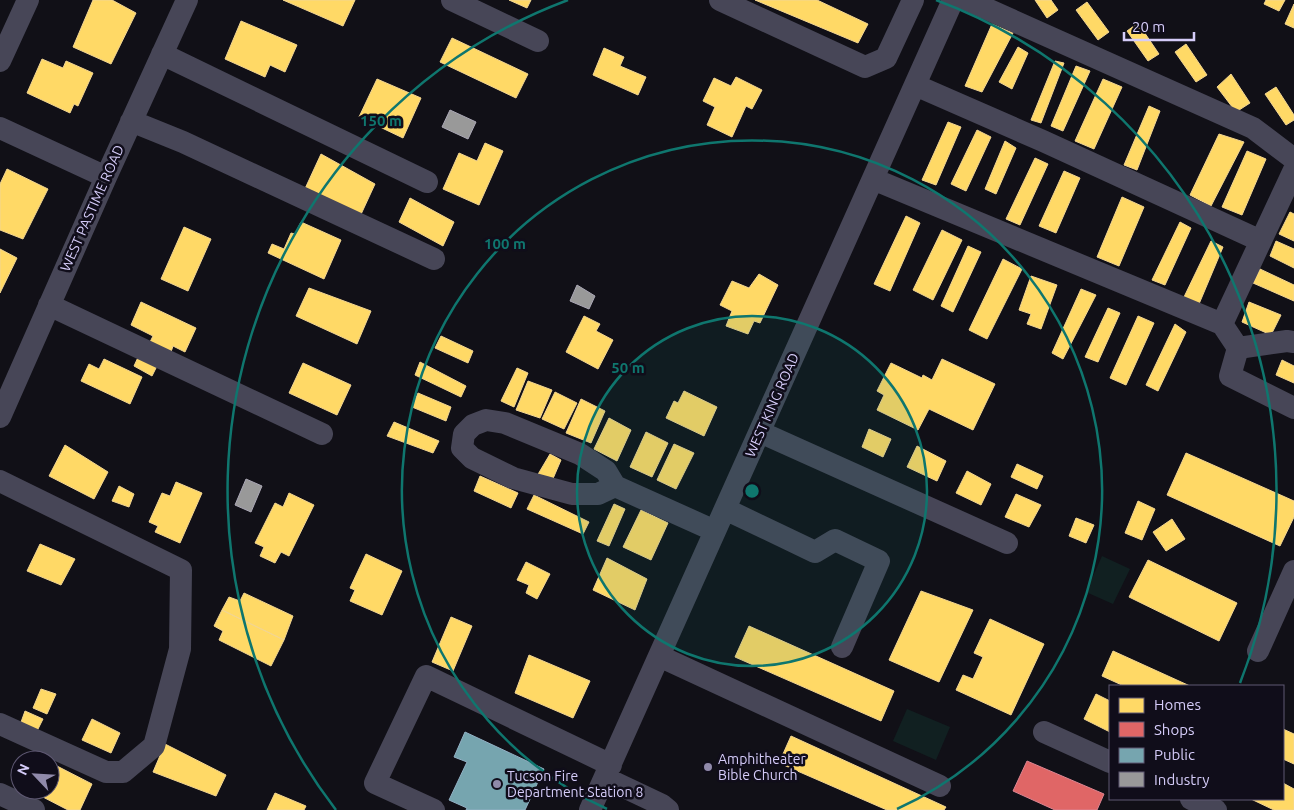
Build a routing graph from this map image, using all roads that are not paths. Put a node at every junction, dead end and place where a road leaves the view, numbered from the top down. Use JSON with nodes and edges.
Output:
{"nodes":[{"id":1,"x":28,"y":0,"type":"edge"},
{"id":2,"x":187,"y":0,"type":"edge"},
{"id":3,"x":452,"y":0,"type":"edge"},
{"id":4,"x":720,"y":0,"type":"edge"},
{"id":5,"x":953,"y":0,"type":"edge"},
{"id":6,"x":968,"y":0,"type":"edge"},
{"id":7,"x":910,"y":7,"type":"edge"},
{"id":8,"x":940,"y":29,"type":"junction"},
{"id":9,"x":538,"y":41,"type":"dead end"},
{"id":10,"x":162,"y":54,"type":"junction"},
{"id":11,"x":0,"y":61,"type":"edge"},
{"id":12,"x":915,"y":85,"type":"junction"},
{"id":13,"x":131,"y":121,"type":"junction"},
{"id":14,"x":0,"y":128,"type":"edge"},
{"id":15,"x":1294,"y":160,"type":"edge"},
{"id":16,"x":1294,"y":170,"type":"edge"},
{"id":17,"x":106,"y":177,"type":"junction"},
{"id":18,"x":873,"y":179,"type":"junction"},
{"id":19,"x":427,"y":182,"type":"dead end"},
{"id":20,"x":1261,"y":241,"type":"junction"},
{"id":21,"x":434,"y":260,"type":"dead end"},
{"id":22,"x":49,"y":305,"type":"junction"},
{"id":23,"x":1222,"y":324,"type":"junction"},
{"id":24,"x":1294,"y":342,"type":"edge"},
{"id":25,"x":1238,"y":348,"type":"junction"},
{"id":26,"x":1294,"y":408,"type":"edge"},
{"id":27,"x":0,"y":417,"type":"edge"},
{"id":28,"x":760,"y":432,"type":"junction"},
{"id":29,"x":322,"y":434,"type":"dead end"},
{"id":30,"x":0,"y":481,"type":"edge"},
{"id":31,"x":615,"y":486,"type":"junction"},
{"id":32,"x":725,"y":510,"type":"junction"},
{"id":33,"x":715,"y":531,"type":"junction"},
{"id":34,"x":1006,"y":543,"type":"dead end"},
{"id":35,"x":1294,"y":571,"type":"edge"},
{"id":36,"x":842,"y":647,"type":"dead end"},
{"id":37,"x":1258,"y":651,"type":"dead end"},
{"id":38,"x":659,"y":656,"type":"junction"},
{"id":39,"x":0,"y":724,"type":"edge"},
{"id":40,"x":1044,"y":732,"type":"dead end"},
{"id":41,"x":1109,"y":762,"type":"edge"},
{"id":42,"x":608,"y":771,"type":"junction"},
{"id":43,"x":940,"y":786,"type":"dead end"},
{"id":44,"x":0,"y":794,"type":"edge"},
{"id":45,"x":1193,"y":800,"type":"edge"},
{"id":46,"x":34,"y":810,"type":"edge"},
{"id":47,"x":434,"y":810,"type":"edge"},
{"id":48,"x":590,"y":810,"type":"edge"},
{"id":49,"x":668,"y":810,"type":"edge"},
{"id":50,"x":1216,"y":810,"type":"edge"}],
"edges":[{"from":1,"to":11,"type":"street"},
{"from":2,"to":10,"type":"street","name":"WEST PASTIME ROAD"},
{"from":3,"to":9,"type":"street"},
{"from":4,"to":7,"type":"street"},
{"from":5,"to":8,"type":"street","name":"WEST KING ROAD"},
{"from":6,"to":15,"type":"street"},
{"from":7,"to":8,"type":"street"},
{"from":8,"to":12,"type":"street","name":"WEST KING ROAD"},
{"from":10,"to":13,"type":"street","name":"WEST PASTIME ROAD"},
{"from":10,"to":19,"type":"street"},
{"from":12,"to":18,"type":"street","name":"WEST KING ROAD"},
{"from":12,"to":20,"type":"street"},
{"from":13,"to":17,"type":"street","name":"WEST PASTIME ROAD"},
{"from":13,"to":21,"type":"street"},
{"from":14,"to":17,"type":"street"},
{"from":16,"to":20,"type":"street"},
{"from":17,"to":22,"type":"street","name":"WEST PASTIME ROAD"},
{"from":18,"to":23,"type":"street"},
{"from":18,"to":28,"type":"street","name":"WEST KING ROAD"},
{"from":20,"to":23,"type":"street"},
{"from":22,"to":27,"type":"street","name":"WEST PASTIME ROAD"},
{"from":22,"to":29,"type":"street"},
{"from":23,"to":25,"type":"street"},
{"from":24,"to":25,"type":"street"},
{"from":25,"to":26,"type":"street"},
{"from":28,"to":32,"type":"street","name":"WEST KING ROAD"},
{"from":28,"to":34,"type":"street"},
{"from":30,"to":39,"type":"street"},
{"from":31,"to":31,"type":"street"},
{"from":31,"to":33,"type":"street"},
{"from":32,"to":33,"type":"street","name":"WEST KING ROAD"},
{"from":32,"to":36,"type":"street"},
{"from":33,"to":38,"type":"street","name":"WEST KING ROAD"},
{"from":35,"to":37,"type":"street"},
{"from":38,"to":42,"type":"street","name":"WEST KING ROAD"},
{"from":38,"to":43,"type":"street"},
{"from":40,"to":41,"type":"street"},
{"from":42,"to":47,"type":"street"},
{"from":42,"to":48,"type":"street","name":"WEST KING ROAD"},
{"from":42,"to":49,"type":"street"},
{"from":44,"to":46,"type":"street"},
{"from":45,"to":50,"type":"street"}]}
